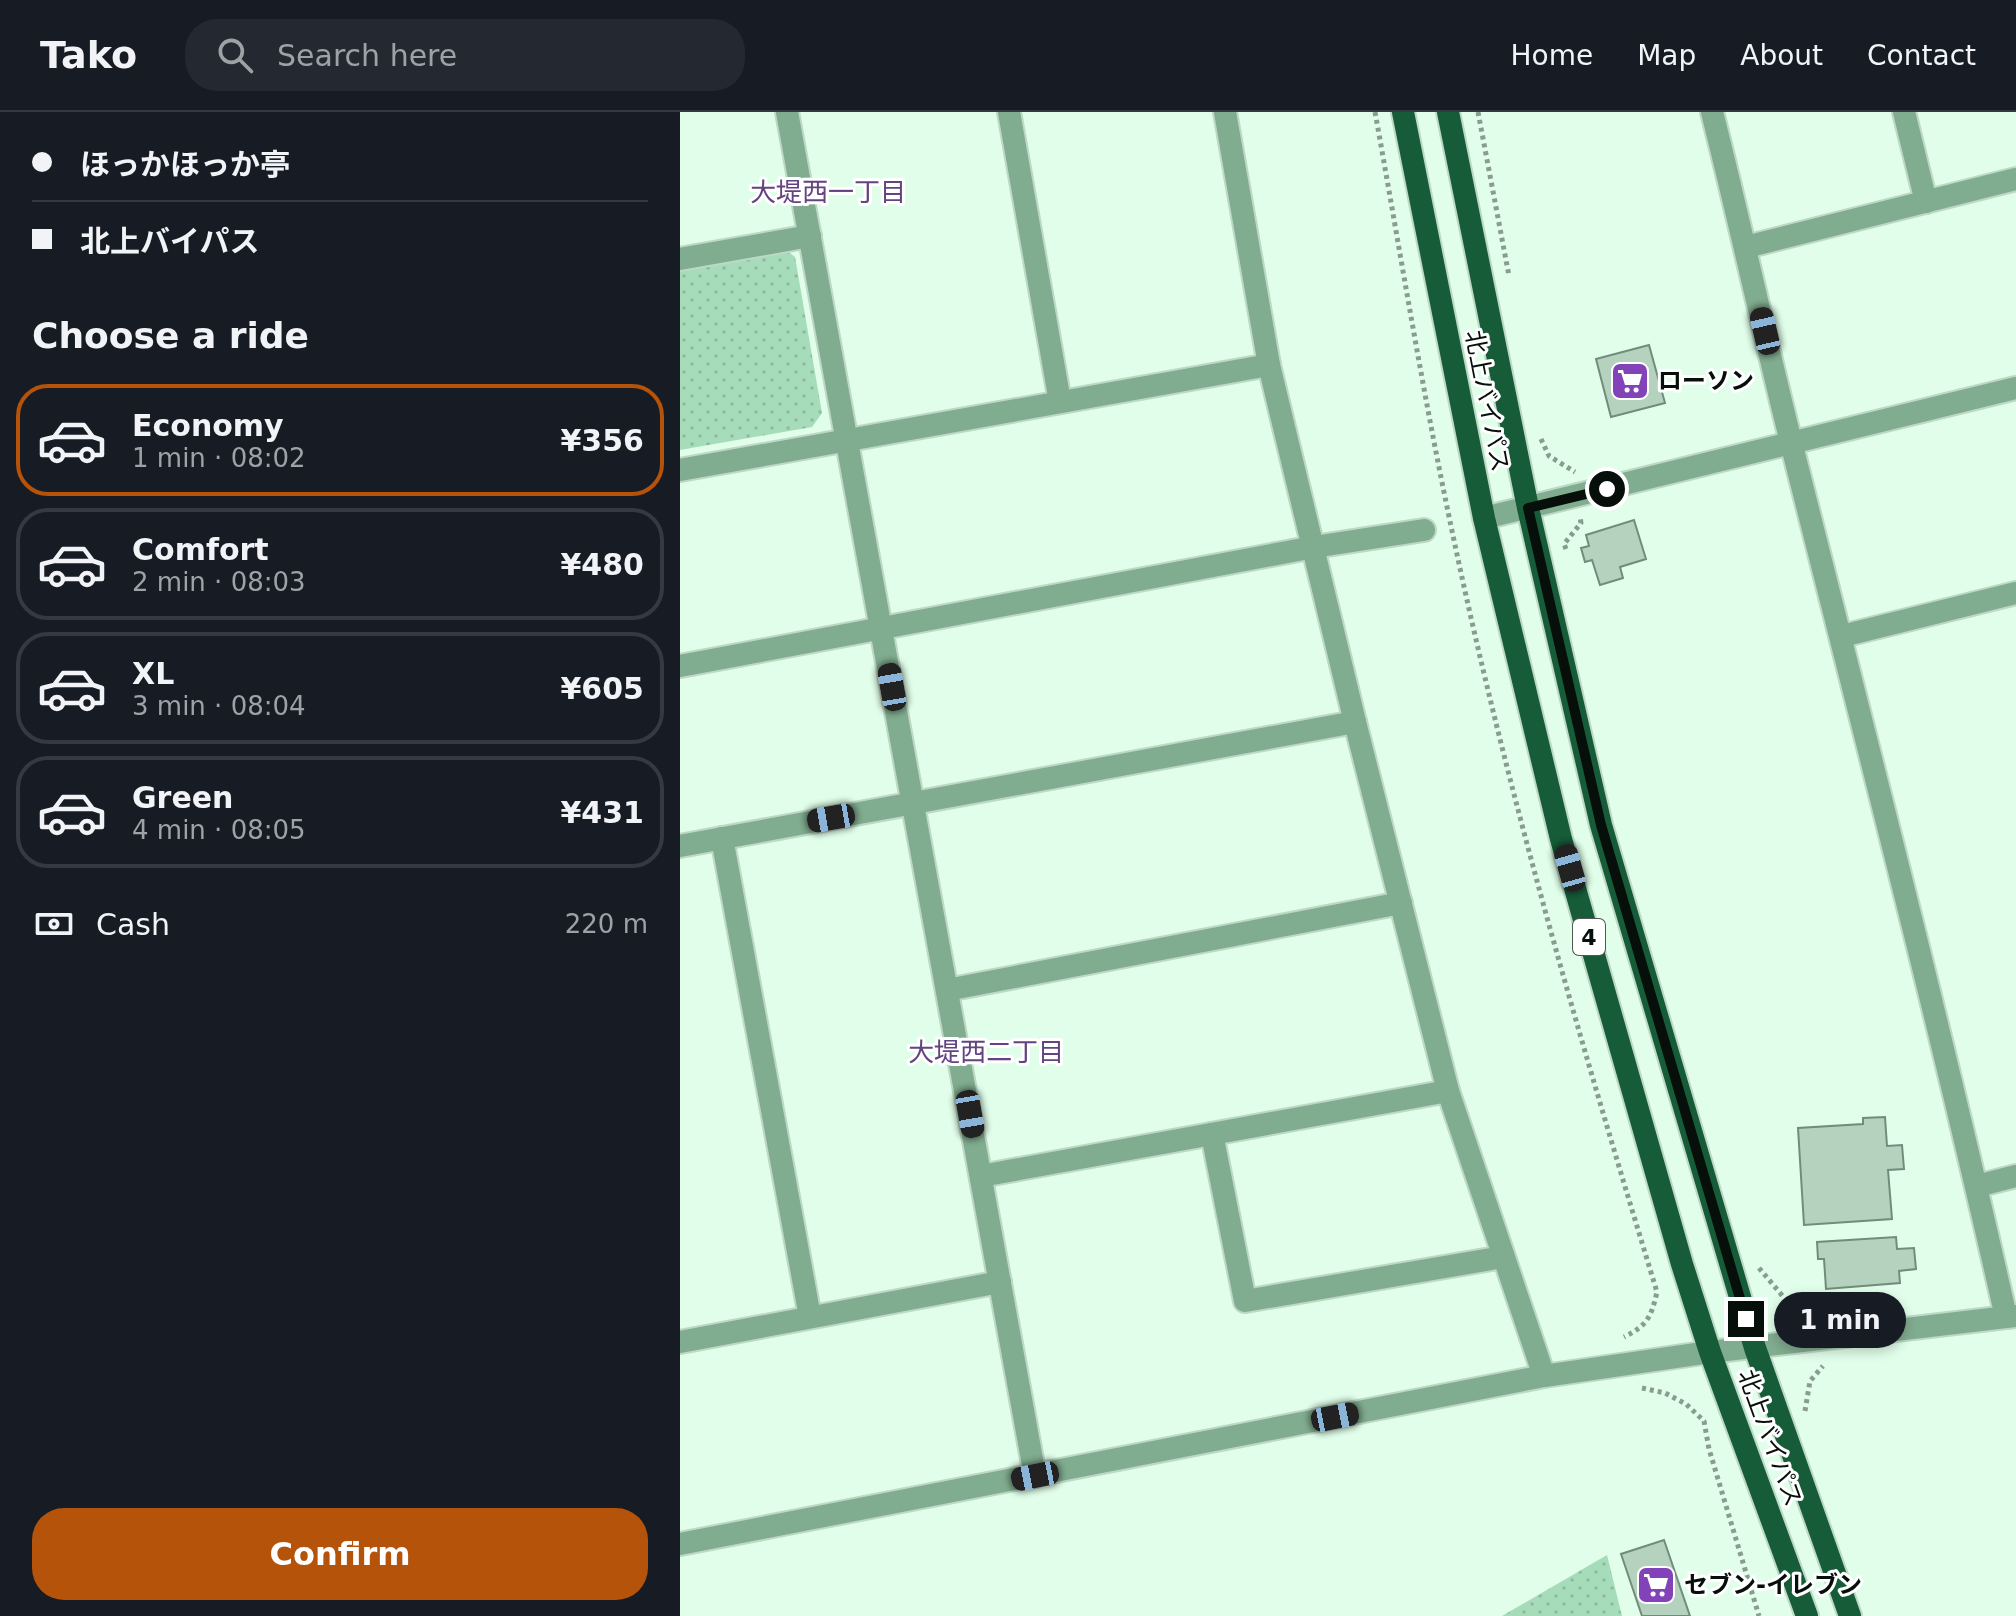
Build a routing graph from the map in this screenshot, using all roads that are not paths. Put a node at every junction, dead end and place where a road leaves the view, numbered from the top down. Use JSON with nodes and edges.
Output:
{"nodes":[{"id":1,"x":787,"y":112,"type":"edge"},
{"id":2,"x":1009,"y":112,"type":"edge"},
{"id":3,"x":1225,"y":112,"type":"edge"},
{"id":4,"x":1403,"y":112,"type":"edge"},
{"id":5,"x":1448,"y":112,"type":"edge"},
{"id":6,"x":1712,"y":112,"type":"edge"},
{"id":7,"x":1904,"y":112,"type":"edge"},
{"id":8,"x":2016,"y":179,"type":"edge"},
{"id":9,"x":1926,"y":202,"type":"junction"},
{"id":10,"x":810,"y":236,"type":"junction"},
{"id":11,"x":1746,"y":247,"type":"junction"},
{"id":12,"x":680,"y":259,"type":"edge"},
{"id":13,"x":1269,"y":365,"type":"junction"},
{"id":14,"x":2016,"y":388,"type":"edge"},
{"id":15,"x":1060,"y":402,"type":"junction"},
{"id":16,"x":847,"y":440,"type":"junction"},
{"id":17,"x":1791,"y":443,"type":"junction"},
{"id":18,"x":680,"y":470,"type":"edge"},
{"id":19,"x":1528,"y":508,"type":"junction"},
{"id":20,"x":1484,"y":518,"type":"junction"},
{"id":21,"x":1424,"y":530,"type":"dead end"},
{"id":22,"x":1314,"y":547,"type":"junction"},
{"id":23,"x":2016,"y":593,"type":"edge"},
{"id":24,"x":881,"y":629,"type":"junction"},
{"id":25,"x":1842,"y":636,"type":"junction"},
{"id":26,"x":680,"y":666,"type":"edge"},
{"id":27,"x":1355,"y":722,"type":"junction"},
{"id":28,"x":913,"y":803,"type":"junction"},
{"id":29,"x":722,"y":838,"type":"junction"},
{"id":30,"x":680,"y":846,"type":"edge"},
{"id":31,"x":1401,"y":903,"type":"junction"},
{"id":32,"x":947,"y":990,"type":"junction"},
{"id":33,"x":1448,"y":1091,"type":"junction"},
{"id":34,"x":1212,"y":1134,"type":"junction"},
{"id":35,"x":981,"y":1176,"type":"junction"},
{"id":36,"x":2016,"y":1176,"type":"edge"},
{"id":37,"x":1977,"y":1186,"type":"junction"},
{"id":38,"x":1503,"y":1257,"type":"junction"},
{"id":39,"x":1000,"y":1282,"type":"junction"},
{"id":40,"x":810,"y":1317,"type":"junction"},
{"id":41,"x":2011,"y":1317,"type":"edge"},
{"id":42,"x":680,"y":1342,"type":"edge"},
{"id":43,"x":1755,"y":1348,"type":"junction"},
{"id":44,"x":1710,"y":1352,"type":"junction"},
{"id":45,"x":1544,"y":1376,"type":"junction"},
{"id":46,"x":1035,"y":1476,"type":"junction"},
{"id":47,"x":680,"y":1544,"type":"edge"},
{"id":48,"x":1807,"y":1616,"type":"edge"},
{"id":49,"x":1850,"y":1616,"type":"edge"}],
"edges":[{"from":1,"to":10,"type":"street"},
{"from":2,"to":15,"type":"street"},
{"from":3,"to":13,"type":"street"},
{"from":4,"to":20,"type":"highway","name":"北上バイパス","number":"4"},
{"from":5,"to":19,"type":"highway","name":"北上バイパス","number":"4"},
{"from":6,"to":11,"type":"street"},
{"from":7,"to":9,"type":"street"},
{"from":8,"to":9,"type":"street"},
{"from":9,"to":11,"type":"street"},
{"from":10,"to":12,"type":"street"},
{"from":10,"to":16,"type":"street"},
{"from":11,"to":17,"type":"street"},
{"from":13,"to":15,"type":"street"},
{"from":13,"to":22,"type":"street"},
{"from":14,"to":17,"type":"street"},
{"from":15,"to":16,"type":"street"},
{"from":16,"to":18,"type":"street"},
{"from":16,"to":24,"type":"street"},
{"from":17,"to":19,"type":"street"},
{"from":17,"to":25,"type":"street"},
{"from":19,"to":20,"type":"street"},
{"from":19,"to":43,"type":"highway","name":"北上バイパス","number":"4"},
{"from":20,"to":44,"type":"highway","name":"北上バイパス","number":"4"},
{"from":21,"to":22,"type":"street"},
{"from":22,"to":24,"type":"street"},
{"from":22,"to":27,"type":"street"},
{"from":23,"to":25,"type":"street"},
{"from":24,"to":26,"type":"street"},
{"from":24,"to":28,"type":"street"},
{"from":25,"to":37,"type":"street"},
{"from":27,"to":28,"type":"street"},
{"from":27,"to":31,"type":"street"},
{"from":28,"to":29,"type":"street"},
{"from":28,"to":32,"type":"street"},
{"from":29,"to":30,"type":"street"},
{"from":29,"to":40,"type":"street"},
{"from":31,"to":32,"type":"street"},
{"from":31,"to":33,"type":"street"},
{"from":32,"to":35,"type":"street"},
{"from":33,"to":34,"type":"street"},
{"from":33,"to":38,"type":"street"},
{"from":34,"to":35,"type":"street"},
{"from":34,"to":38,"type":"street"},
{"from":35,"to":39,"type":"street"},
{"from":36,"to":37,"type":"street"},
{"from":37,"to":41,"type":"street"},
{"from":38,"to":45,"type":"street"},
{"from":39,"to":40,"type":"street"},
{"from":39,"to":46,"type":"street"},
{"from":40,"to":42,"type":"street"},
{"from":41,"to":43,"type":"street"},
{"from":43,"to":44,"type":"street"},
{"from":43,"to":49,"type":"highway","name":"北上バイパス","number":"4"},
{"from":44,"to":45,"type":"street"},
{"from":44,"to":48,"type":"highway","name":"北上バイパス","number":"4"},
{"from":45,"to":46,"type":"street"},
{"from":46,"to":47,"type":"street"}]}
